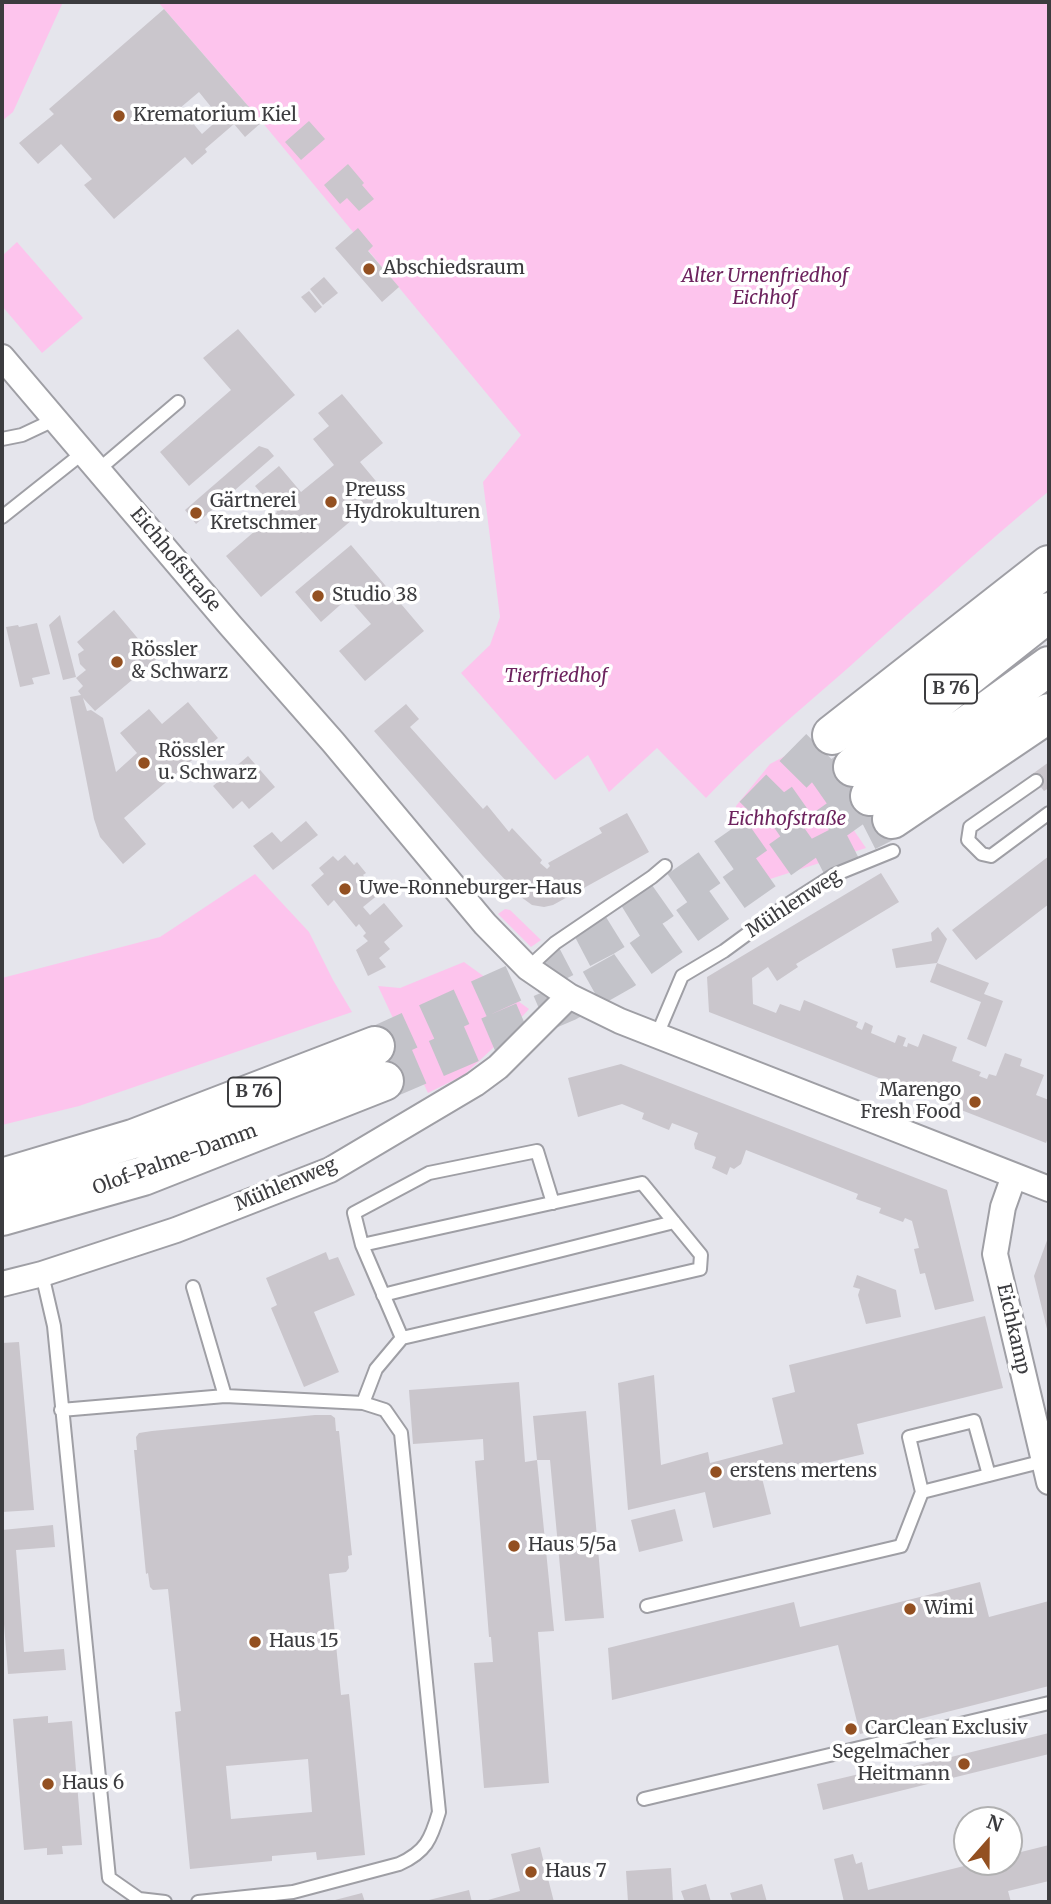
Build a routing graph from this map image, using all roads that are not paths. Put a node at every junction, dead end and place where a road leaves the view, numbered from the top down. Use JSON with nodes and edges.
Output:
{"nodes":[{"id":1,"x":2,"y":357,"type":"edge"},
{"id":2,"x":178,"y":402,"type":"dead end"},
{"id":3,"x":56,"y":419,"type":"junction"},
{"id":4,"x":2,"y":439,"type":"edge"},
{"id":5,"x":91,"y":461,"type":"junction"},
{"id":6,"x":2,"y":517,"type":"edge"},
{"id":7,"x":1049,"y":565,"type":"edge"},
{"id":8,"x":1049,"y":612,"type":"edge"},
{"id":9,"x":1049,"y":666,"type":"edge"},
{"id":10,"x":1049,"y":713,"type":"edge"},
{"id":11,"x":832,"y":735,"type":"tunnel mouth"},
{"id":12,"x":1036,"y":781,"type":"dead end"},
{"id":13,"x":877,"y":808,"type":"junction"},
{"id":14,"x":1049,"y":813,"type":"edge"},
{"id":15,"x":665,"y":866,"type":"dead end"},
{"id":16,"x":528,"y":968,"type":"junction"},
{"id":17,"x":569,"y":996,"type":"junction"},
{"id":18,"x":657,"y":1035,"type":"junction"},
{"id":19,"x":1014,"y":1176,"type":"junction"},
{"id":20,"x":2,"y":1178,"type":"edge"},
{"id":21,"x":1049,"y":1189,"type":"edge"},
{"id":22,"x":553,"y":1203,"type":"junction"},
{"id":23,"x":2,"y":1216,"type":"edge"},
{"id":24,"x":674,"y":1222,"type":"junction"},
{"id":25,"x":362,"y":1245,"type":"junction"},
{"id":26,"x":42,"y":1273,"type":"junction"},
{"id":27,"x":2,"y":1284,"type":"edge"},
{"id":28,"x":193,"y":1287,"type":"dead end"},
{"id":29,"x":383,"y":1295,"type":"junction"},
{"id":30,"x":402,"y":1338,"type":"junction"},
{"id":31,"x":225,"y":1395,"type":"junction"},
{"id":32,"x":363,"y":1403,"type":"junction"},
{"id":33,"x":61,"y":1410,"type":"junction"},
{"id":34,"x":1047,"y":1472,"type":"edge"},
{"id":35,"x":989,"y":1475,"type":"junction"},
{"id":36,"x":922,"y":1492,"type":"junction"},
{"id":37,"x":647,"y":1606,"type":"dead end"},
{"id":38,"x":1049,"y":1703,"type":"edge"},
{"id":39,"x":644,"y":1800,"type":"dead end"},
{"id":40,"x":294,"y":1897,"type":"edge"},
{"id":41,"x":165,"y":1902,"type":"edge"},
{"id":42,"x":198,"y":1902,"type":"edge"}],
"edges":[{"from":1,"to":3,"type":"street","name":"Eichhofstraße"},
{"from":2,"to":5,"type":"lane"},
{"from":3,"to":4,"type":"lane"},
{"from":3,"to":5,"type":"street","name":"Eichhofstraße"},
{"from":5,"to":6,"type":"lane"},
{"from":5,"to":16,"type":"street","name":"Eichhofstraße"},
{"from":7,"to":11,"type":"highway"},
{"from":8,"to":13,"type":"highway","number":"B 76"},
{"from":9,"to":13,"type":"highway","number":"B 76"},
{"from":10,"to":13,"type":"highway"},
{"from":12,"to":14,"type":"lane"},
{"from":13,"to":18,"type":"lane","name":"Mühlenweg"},
{"from":15,"to":16,"type":"lane"},
{"from":16,"to":17,"type":"street","name":"Eichhofstraße"},
{"from":17,"to":18,"type":"street","name":"Eichhofstraße"},
{"from":17,"to":26,"type":"street","name":"Mühlenweg"},
{"from":18,"to":19,"type":"street","name":"Eichhofstraße"},
{"from":19,"to":21,"type":"street","name":"Eichhofstraße"},
{"from":19,"to":34,"type":"street","name":"Eichkamp"},
{"from":20,"to":23,"type":"highway","name":"Olof-Palme-Damm","number":"B 76"},
{"from":22,"to":24,"type":"lane"},
{"from":22,"to":25,"type":"lane"},
{"from":22,"to":25,"type":"lane"},
{"from":24,"to":29,"type":"lane"},
{"from":24,"to":30,"type":"lane"},
{"from":25,"to":29,"type":"lane"},
{"from":26,"to":27,"type":"street","name":"Mühlenweg"},
{"from":26,"to":33,"type":"lane"},
{"from":28,"to":31,"type":"lane"},
{"from":29,"to":30,"type":"lane"},
{"from":30,"to":32,"type":"lane"},
{"from":31,"to":32,"type":"lane"},
{"from":31,"to":33,"type":"lane"},
{"from":32,"to":40,"type":"lane"},
{"from":33,"to":41,"type":"lane"},
{"from":34,"to":35,"type":"lane"},
{"from":35,"to":36,"type":"lane"},
{"from":35,"to":36,"type":"lane"},
{"from":36,"to":37,"type":"lane"},
{"from":38,"to":39,"type":"lane"},
{"from":40,"to":42,"type":"lane"}]}
